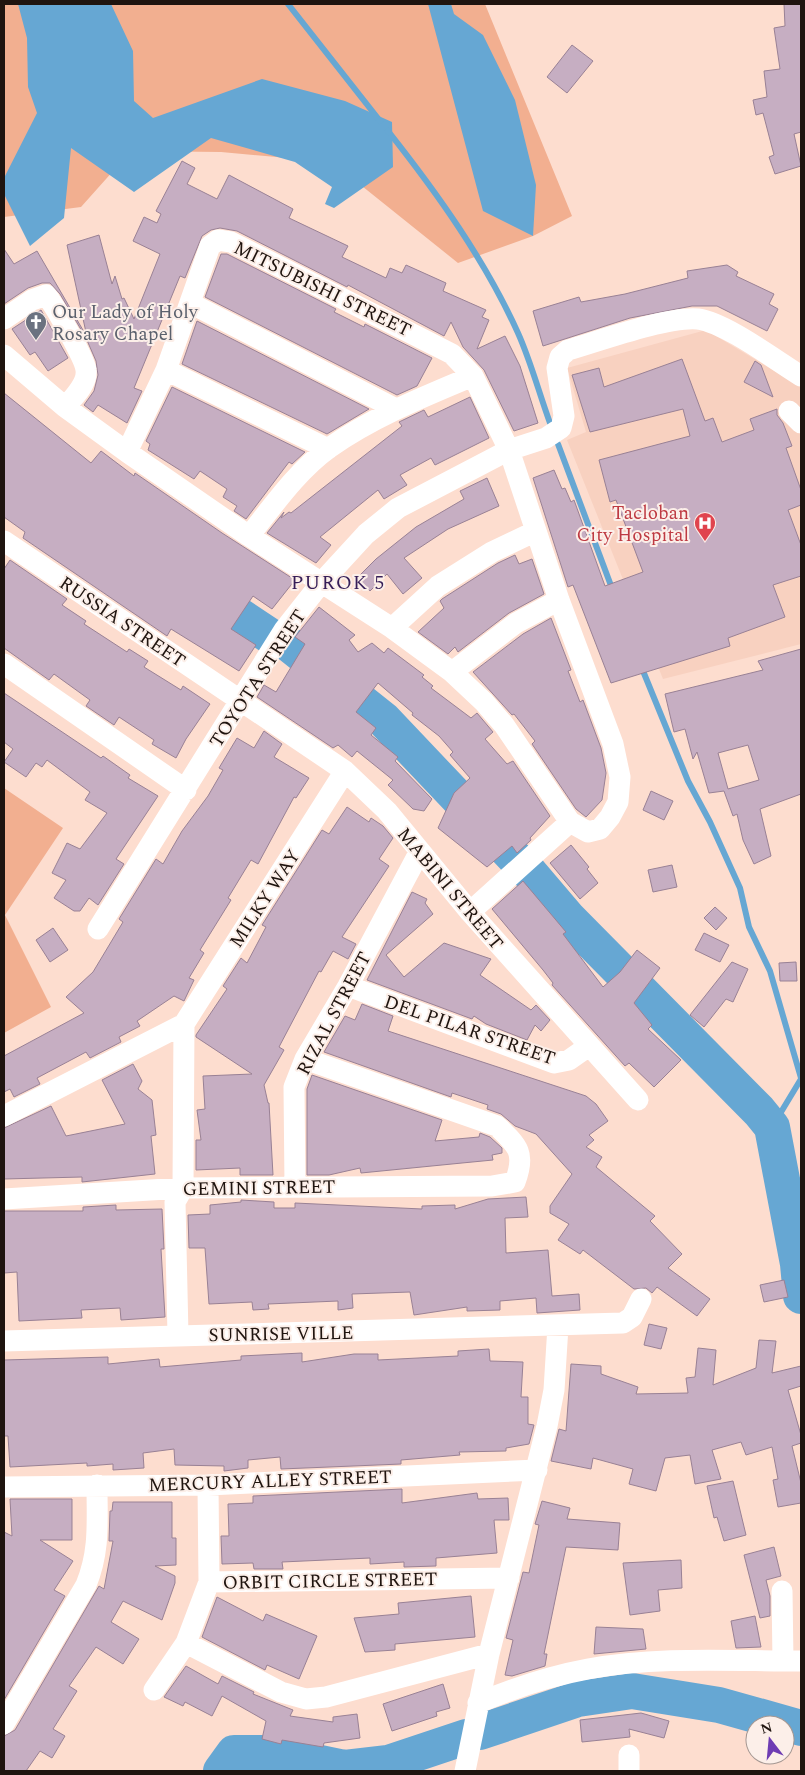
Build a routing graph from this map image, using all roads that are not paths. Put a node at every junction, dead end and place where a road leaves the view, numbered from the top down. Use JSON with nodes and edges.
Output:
{"nodes":[{"id":1,"x":190,"y":303,"type":"junction"},
{"id":2,"x":4,"y":319,"type":"edge"},
{"id":3,"x":4,"y":355,"type":"edge"},
{"id":4,"x":166,"y":370,"type":"junction"},
{"id":5,"x":473,"y":376,"type":"junction"},
{"id":6,"x":801,"y":376,"type":"edge"},
{"id":7,"x":65,"y":407,"type":"junction"},
{"id":8,"x":396,"y":409,"type":"junction"},
{"id":9,"x":328,"y":449,"type":"junction"},
{"id":10,"x":509,"y":450,"type":"junction"},
{"id":11,"x":127,"y":452,"type":"junction"},
{"id":12,"x":536,"y":530,"type":"junction"},
{"id":13,"x":249,"y":536,"type":"junction"},
{"id":14,"x":4,"y":541,"type":"edge"},
{"id":15,"x":321,"y":583,"type":"junction"},
{"id":16,"x":559,"y":600,"type":"junction"},
{"id":17,"x":392,"y":628,"type":"junction"},
{"id":18,"x":4,"y":664,"type":"edge"},
{"id":19,"x":452,"y":672,"type":"junction"},
{"id":20,"x":242,"y":701,"type":"junction"},
{"id":21,"x":345,"y":771,"type":"junction"},
{"id":22,"x":186,"y":790,"type":"junction"},
{"id":23,"x":570,"y":822,"type":"junction"},
{"id":24,"x":420,"y":851,"type":"junction"},
{"id":25,"x":470,"y":912,"type":"junction"},
{"id":26,"x":98,"y":928,"type":"dead end"},
{"id":27,"x":348,"y":986,"type":"junction"},
{"id":28,"x":184,"y":1024,"type":"junction"},
{"id":29,"x":588,"y":1046,"type":"junction"},
{"id":30,"x":305,"y":1059,"type":"junction"},
{"id":31,"x":638,"y":1100,"type":"dead end"},
{"id":32,"x":4,"y":1116,"type":"edge"},
{"id":33,"x":295,"y":1186,"type":"junction"},
{"id":34,"x":183,"y":1188,"type":"junction"},
{"id":35,"x":4,"y":1199,"type":"edge"},
{"id":36,"x":641,"y":1299,"type":"dead end"},
{"id":37,"x":558,"y":1326,"type":"junction"},
{"id":38,"x":178,"y":1335,"type":"junction"},
{"id":39,"x":4,"y":1341,"type":"edge"},
{"id":40,"x":537,"y":1470,"type":"junction"},
{"id":41,"x":208,"y":1484,"type":"junction"},
{"id":42,"x":97,"y":1485,"type":"junction"},
{"id":43,"x":4,"y":1487,"type":"edge"},
{"id":44,"x":509,"y":1578,"type":"junction"},
{"id":45,"x":209,"y":1582,"type":"junction"},
{"id":46,"x":782,"y":1591,"type":"dead end"},
{"id":47,"x":186,"y":1643,"type":"junction"},
{"id":48,"x":489,"y":1654,"type":"junction"},
{"id":49,"x":792,"y":1661,"type":"edge"},
{"id":50,"x":154,"y":1690,"type":"dead end"},
{"id":51,"x":478,"y":1703,"type":"junction"},
{"id":52,"x":4,"y":1724,"type":"edge"},
{"id":53,"x":465,"y":1771,"type":"edge"}],
"edges":[{"from":1,"to":4,"type":"street","name":"MITSUBISHI STREET"},
{"from":1,"to":5,"type":"street","name":"MITSUBISHI STREET"},
{"from":1,"to":8,"type":"street"},
{"from":2,"to":7,"type":"street"},
{"from":3,"to":7,"type":"street"},
{"from":4,"to":9,"type":"street"},
{"from":4,"to":11,"type":"street","name":"MITSUBISHI STREET"},
{"from":5,"to":8,"type":"street"},
{"from":5,"to":10,"type":"street","name":"MITSUBISHI STREET"},
{"from":6,"to":10,"type":"street","name":"TOYOTA STREET"},
{"from":7,"to":11,"type":"street"},
{"from":8,"to":9,"type":"street"},
{"from":9,"to":13,"type":"street"},
{"from":10,"to":12,"type":"street","name":"MITSUBISHI STREET"},
{"from":10,"to":15,"type":"street","name":"TOYOTA STREET"},
{"from":11,"to":13,"type":"street"},
{"from":12,"to":16,"type":"street","name":"MITSUBISHI STREET"},
{"from":12,"to":17,"type":"street"},
{"from":13,"to":15,"type":"street"},
{"from":14,"to":20,"type":"street","name":"RUSSIA STREET"},
{"from":15,"to":17,"type":"street"},
{"from":15,"to":20,"type":"street","name":"TOYOTA STREET"},
{"from":16,"to":19,"type":"street"},
{"from":16,"to":23,"type":"street","name":"MITSUBISHI STREET"},
{"from":17,"to":19,"type":"street"},
{"from":18,"to":22,"type":"street"},
{"from":19,"to":23,"type":"street"},
{"from":20,"to":21,"type":"street","name":"MABINI STREET"},
{"from":20,"to":22,"type":"street","name":"TOYOTA STREET"},
{"from":21,"to":24,"type":"street","name":"MABINI STREET"},
{"from":21,"to":28,"type":"street","name":"MILKY WAY"},
{"from":22,"to":26,"type":"street","name":"TOYOTA STREET"},
{"from":23,"to":25,"type":"street"},
{"from":24,"to":25,"type":"street","name":"MABINI STREET"},
{"from":24,"to":27,"type":"street","name":"RIZAL STREET"},
{"from":25,"to":29,"type":"street","name":"MABINI STREET"},
{"from":27,"to":29,"type":"street","name":"DEL PILAR STREET"},
{"from":27,"to":30,"type":"street","name":"RIZAL STREET"},
{"from":28,"to":32,"type":"street"},
{"from":28,"to":34,"type":"street"},
{"from":29,"to":31,"type":"street","name":"MABINI STREET"},
{"from":30,"to":33,"type":"street","name":"RIZAL STREET"},
{"from":30,"to":33,"type":"street","name":"GEMINI STREET"},
{"from":33,"to":34,"type":"street","name":"GEMINI STREET"},
{"from":34,"to":35,"type":"street","name":"GEMINI STREET"},
{"from":34,"to":38,"type":"street"},
{"from":36,"to":37,"type":"street","name":"SUNRISE VILLE"},
{"from":37,"to":38,"type":"street","name":"SUNRISE VILLE"},
{"from":37,"to":40,"type":"street"},
{"from":38,"to":39,"type":"street","name":"SUNRISE VILLE"},
{"from":40,"to":41,"type":"street","name":"MERCURY ALLEY STREET"},
{"from":40,"to":44,"type":"street"},
{"from":41,"to":42,"type":"street","name":"MERCURY ALLEY STREET"},
{"from":41,"to":45,"type":"street"},
{"from":42,"to":43,"type":"street","name":"MERCURY ALLEY STREET"},
{"from":42,"to":52,"type":"street"},
{"from":44,"to":45,"type":"street","name":"ORBIT CIRCLE STREET"},
{"from":44,"to":48,"type":"street"},
{"from":45,"to":47,"type":"street","name":"ORBIT CIRCLE STREET"},
{"from":46,"to":49,"type":"street"},
{"from":47,"to":48,"type":"street"},
{"from":47,"to":50,"type":"street","name":"ORBIT CIRCLE STREET"},
{"from":48,"to":51,"type":"street"},
{"from":49,"to":51,"type":"street"},
{"from":51,"to":53,"type":"street"}]}
